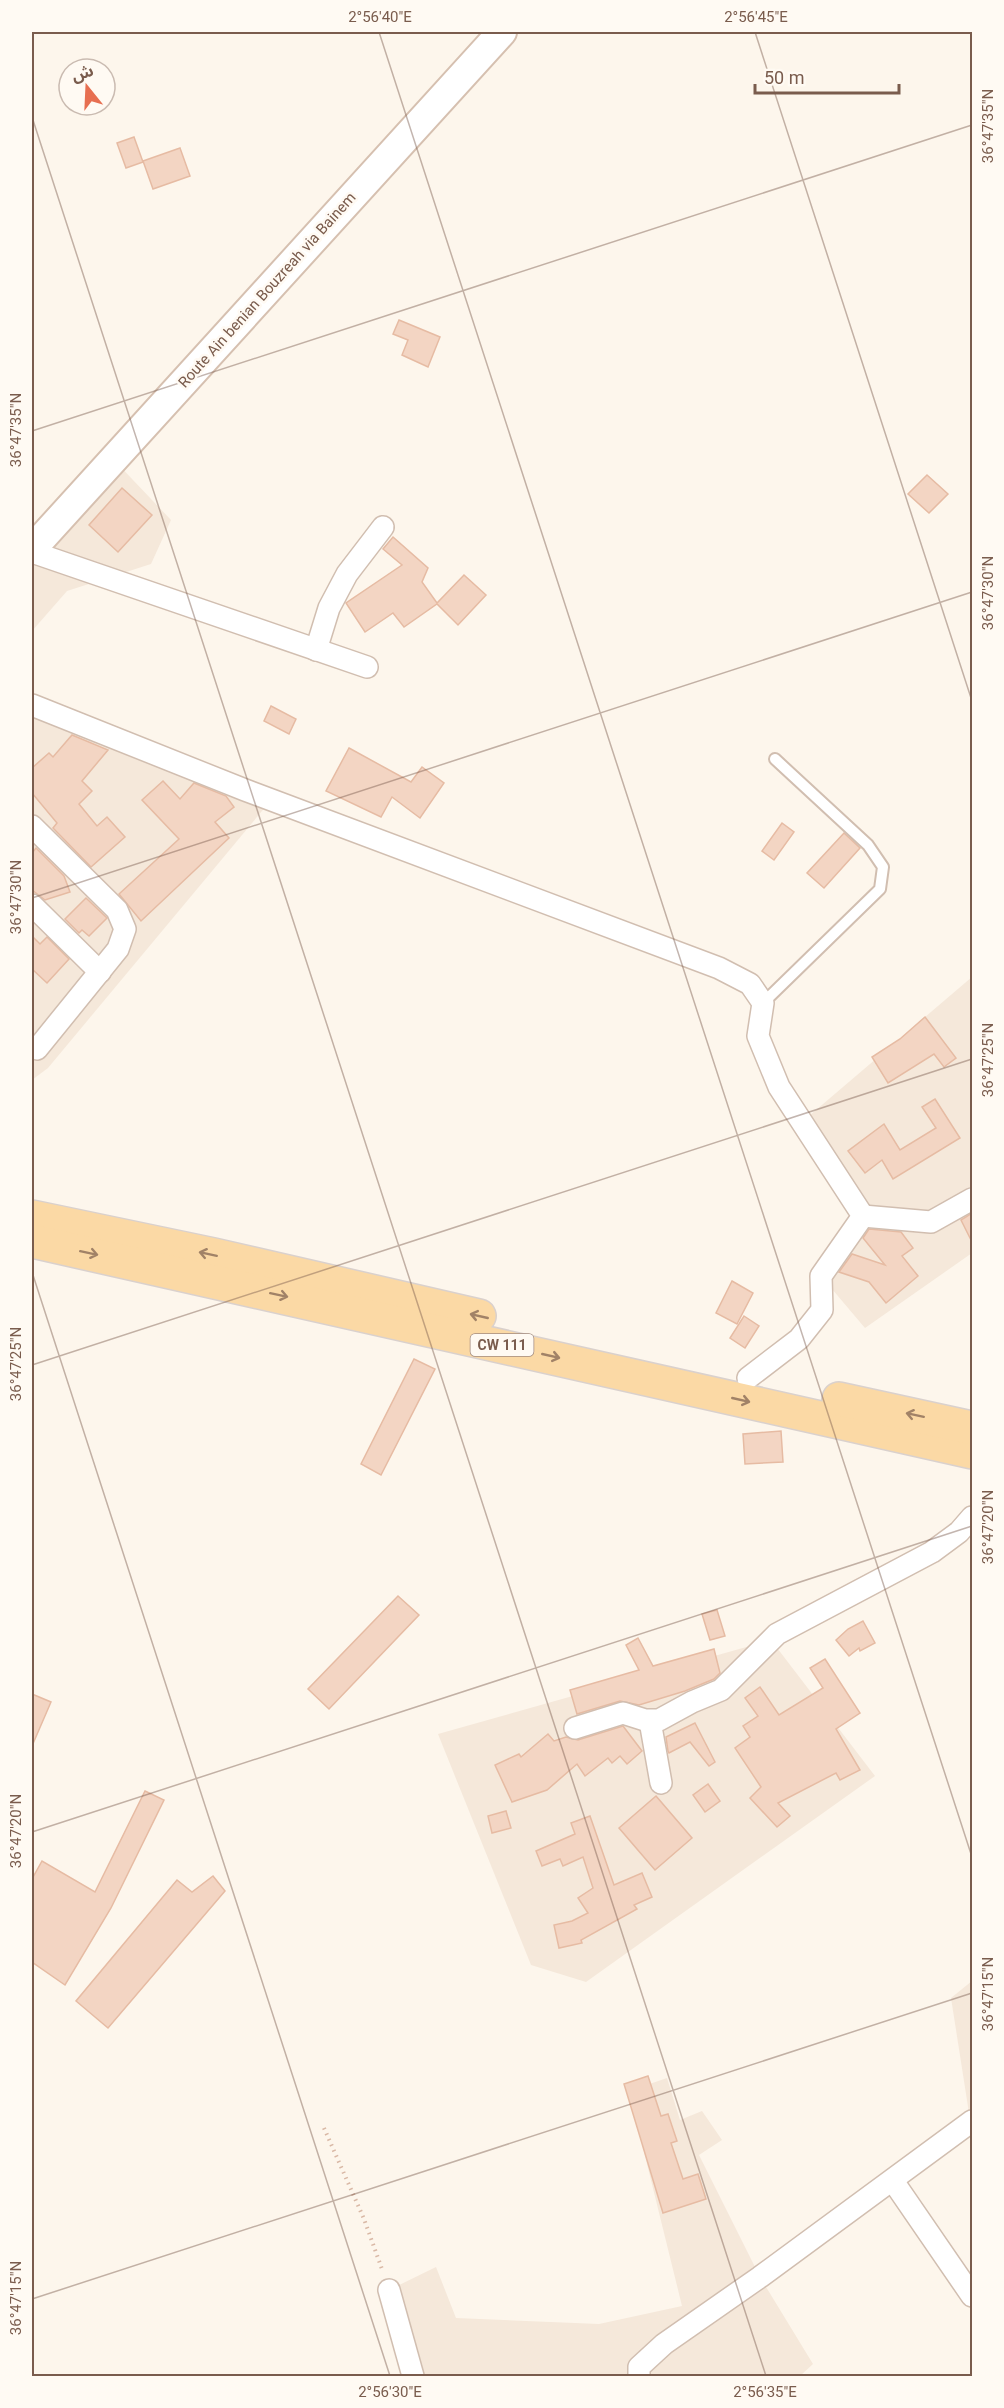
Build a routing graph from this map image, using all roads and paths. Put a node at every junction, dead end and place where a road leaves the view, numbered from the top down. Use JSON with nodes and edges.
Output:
{"nodes":[{"id":1,"x":502,"y":32,"type":"edge"},
{"id":2,"x":383,"y":527,"type":"dead end"},
{"id":3,"x":32,"y":550,"type":"edge"},
{"id":4,"x":316,"y":650,"type":"junction"},
{"id":5,"x":367,"y":667,"type":"dead end"},
{"id":6,"x":32,"y":705,"type":"edge"},
{"id":7,"x":775,"y":759,"type":"dead end"},
{"id":8,"x":32,"y":826,"type":"edge"},
{"id":9,"x":32,"y":905,"type":"edge"},
{"id":10,"x":99,"y":972,"type":"junction"},
{"id":11,"x":763,"y":1003,"type":"junction"},
{"id":12,"x":33,"y":1049,"type":"edge"},
{"id":13,"x":972,"y":1199,"type":"edge"},
{"id":14,"x":863,"y":1216,"type":"junction"},
{"id":15,"x":32,"y":1217,"type":"edge"},
{"id":16,"x":32,"y":1241,"type":"edge"},
{"id":17,"x":748,"y":1378,"type":"junction"},
{"id":18,"x":972,"y":1428,"type":"edge"},
{"id":19,"x":972,"y":1452,"type":"edge"},
{"id":20,"x":972,"y":1517,"type":"edge"},
{"id":21,"x":650,"y":1721,"type":"junction"},
{"id":22,"x":575,"y":1728,"type":"dead end"},
{"id":23,"x":661,"y":1783,"type":"dead end"},
{"id":24,"x":972,"y":2121,"type":"edge"},
{"id":25,"x":324,"y":2128,"type":"dead end"},
{"id":26,"x":893,"y":2181,"type":"junction"},
{"id":27,"x":389,"y":2290,"type":"joint"},
{"id":28,"x":972,"y":2296,"type":"edge"},
{"id":29,"x":413,"y":2376,"type":"edge"},
{"id":30,"x":639,"y":2376,"type":"edge"}],
"edges":[{"from":1,"to":3,"type":"street","name":"Route Ain benian Bouzreah via Bainem"},
{"from":2,"to":4,"type":"street"},
{"from":3,"to":4,"type":"street"},
{"from":4,"to":5,"type":"street"},
{"from":6,"to":11,"type":"street"},
{"from":7,"to":11,"type":"lane"},
{"from":8,"to":10,"type":"street"},
{"from":9,"to":10,"type":"street"},
{"from":10,"to":12,"type":"street"},
{"from":11,"to":14,"type":"street"},
{"from":13,"to":14,"type":"street"},
{"from":14,"to":17,"type":"street"},
{"from":17,"to":15,"type":"main road","number":"CW 111","one_way":true},
{"from":16,"to":19,"type":"main road","number":"CW 111","one_way":true},
{"from":18,"to":17,"type":"main road","number":"CW 111","one_way":true},
{"from":20,"to":21,"type":"street"},
{"from":21,"to":22,"type":"street"},
{"from":21,"to":23,"type":"street"},
{"from":24,"to":26,"type":"street"},
{"from":25,"to":27,"type":"path"},
{"from":26,"to":28,"type":"street"},
{"from":26,"to":30,"type":"street"},
{"from":27,"to":29,"type":"street"}]}
